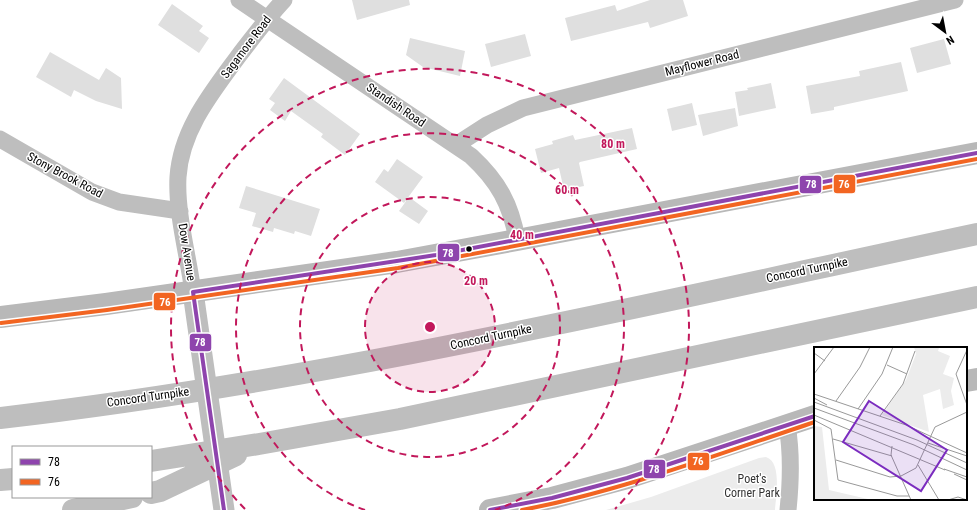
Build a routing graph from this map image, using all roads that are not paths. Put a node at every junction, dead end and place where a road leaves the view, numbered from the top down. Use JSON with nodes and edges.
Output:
{"nodes":[{"id":1,"x":239,"y":0,"type":"edge"},
{"id":2,"x":284,"y":0,"type":"edge"},
{"id":3,"x":955,"y":0,"type":"edge"},
{"id":4,"x":267,"y":20,"type":"junction"},
{"id":5,"x":210,"y":96,"type":"joint"},
{"id":6,"x":0,"y":139,"type":"edge"},
{"id":7,"x":456,"y":145,"type":"junction"},
{"id":8,"x":977,"y":153,"type":"edge"},
{"id":9,"x":180,"y":211,"type":"junction"},
{"id":10,"x":977,"y":234,"type":"edge"},
{"id":11,"x":517,"y":240,"type":"junction"},
{"id":12,"x":193,"y":292,"type":"junction"},
{"id":13,"x":977,"y":297,"type":"edge"},
{"id":14,"x":0,"y":316,"type":"edge"},
{"id":15,"x":977,"y":379,"type":"edge"},
{"id":16,"x":967,"y":382,"type":"edge"},
{"id":17,"x":814,"y":416,"type":"edge"},
{"id":18,"x":0,"y":418,"type":"edge"},
{"id":19,"x":787,"y":425,"type":"junction"},
{"id":20,"x":259,"y":444,"type":"junction"},
{"id":21,"x":152,"y":461,"type":"edge"},
{"id":22,"x":12,"y":479,"type":"edge"},
{"id":23,"x":0,"y":480,"type":"edge"},
{"id":24,"x":152,"y":493,"type":"edge"},
{"id":25,"x":127,"y":498,"type":"edge"},
{"id":26,"x":73,"y":510,"type":"edge"},
{"id":27,"x":224,"y":510,"type":"edge"},
{"id":28,"x":490,"y":510,"type":"edge"},
{"id":29,"x":788,"y":510,"type":"edge"}],
"edges":[{"from":1,"to":4,"type":"street","name":"Standish Road"},
{"from":2,"to":4,"type":"street","name":"Sagamore Road"},
{"from":3,"to":7,"type":"street","name":"Mayflower Road"},
{"from":4,"to":5,"type":"street","name":"Sagamore Road"},
{"from":4,"to":7,"type":"street","name":"Standish Road"},
{"from":5,"to":9,"type":"street","name":"Dow Avenue"},
{"from":6,"to":9,"type":"street","name":"Stony Brook Road"},
{"from":7,"to":11,"type":"street","name":"Standish Road"},
{"from":8,"to":11,"type":"main road"},
{"from":9,"to":12,"type":"street","name":"Dow Avenue"},
{"from":10,"to":18,"type":"highway","name":"Concord Turnpike"},
{"from":11,"to":12,"type":"main road"},
{"from":12,"to":14,"type":"main road"},
{"from":12,"to":27,"type":"street","name":"Dow Avenue"},
{"from":13,"to":20,"type":"highway"},
{"from":15,"to":16,"type":"main road"},
{"from":17,"to":19,"type":"main road"},
{"from":19,"to":28,"type":"main road"},
{"from":19,"to":29,"type":"street"},
{"from":20,"to":21,"type":"highway"},
{"from":20,"to":24,"type":"highway"},
{"from":22,"to":23,"type":"highway"},
{"from":25,"to":26,"type":"highway"}]}
